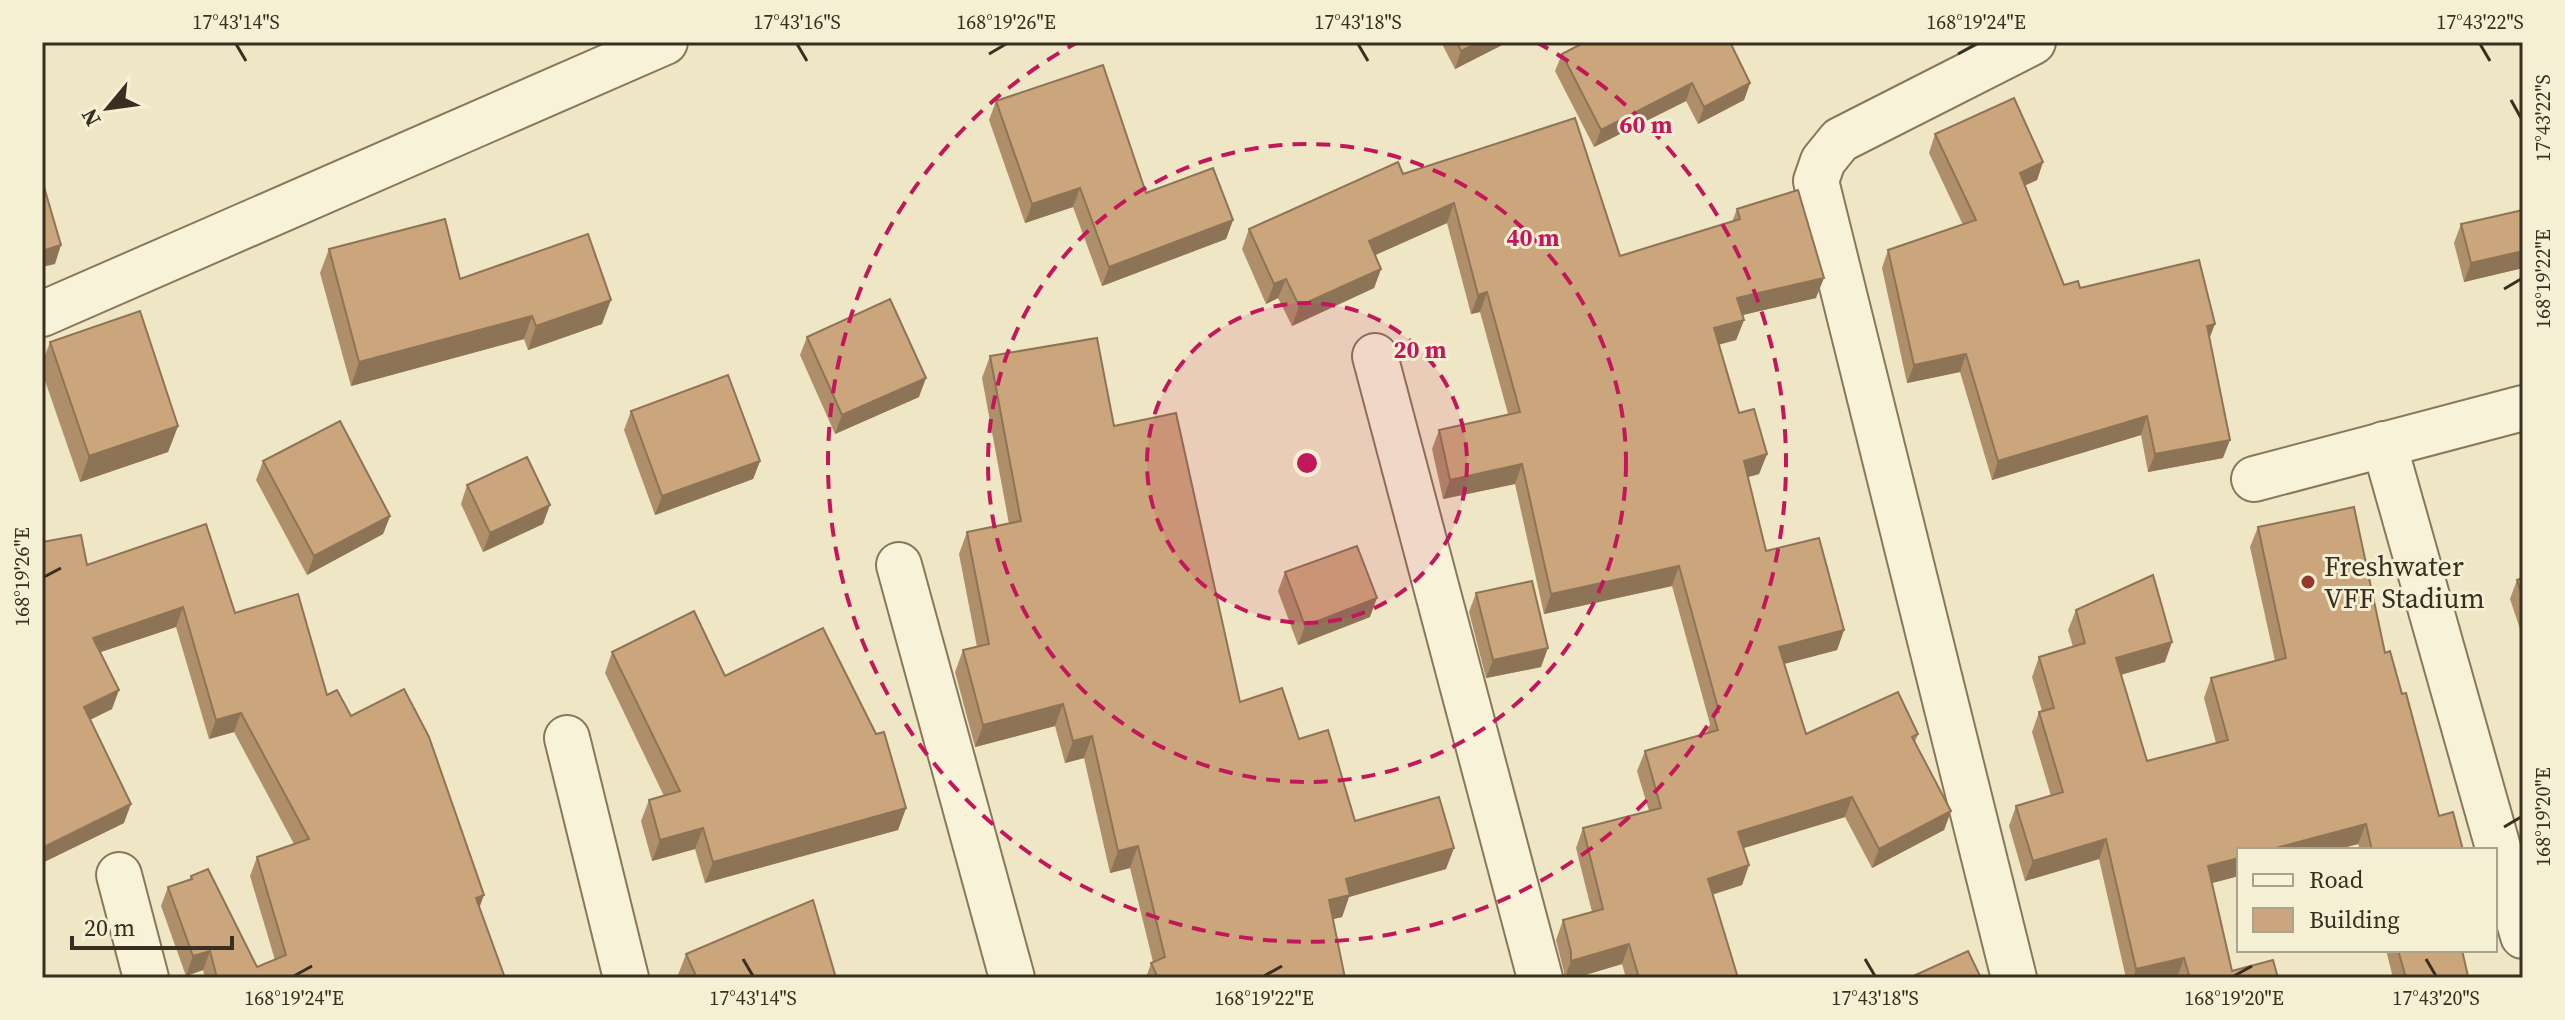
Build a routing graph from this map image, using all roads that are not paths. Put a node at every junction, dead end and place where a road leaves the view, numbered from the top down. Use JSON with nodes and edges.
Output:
{"nodes":[{"id":1,"x":665,"y":42,"type":"edge"},
{"id":2,"x":2033,"y":42,"type":"edge"},
{"id":3,"x":42,"y":314,"type":"edge"},
{"id":4,"x":1375,"y":356,"type":"dead end"},
{"id":5,"x":2523,"y":408,"type":"edge"},
{"id":6,"x":2384,"y":444,"type":"junction"},
{"id":7,"x":2254,"y":479,"type":"dead end"},
{"id":8,"x":899,"y":565,"type":"dead end"},
{"id":9,"x":567,"y":738,"type":"dead end"},
{"id":10,"x":119,"y":875,"type":"dead end"},
{"id":11,"x":2523,"y":936,"type":"edge"},
{"id":12,"x":146,"y":978,"type":"edge"},
{"id":13,"x":626,"y":978,"type":"edge"},
{"id":14,"x":1012,"y":978,"type":"edge"},
{"id":15,"x":1540,"y":978,"type":"edge"},
{"id":16,"x":2014,"y":978,"type":"edge"}],
"edges":[{"from":1,"to":3,"type":"street"},
{"from":2,"to":16,"type":"street"},
{"from":4,"to":15,"type":"street"},
{"from":5,"to":6,"type":"street"},
{"from":6,"to":7,"type":"street"},
{"from":6,"to":11,"type":"street"},
{"from":8,"to":14,"type":"street"},
{"from":9,"to":13,"type":"street"},
{"from":10,"to":12,"type":"street"}]}
